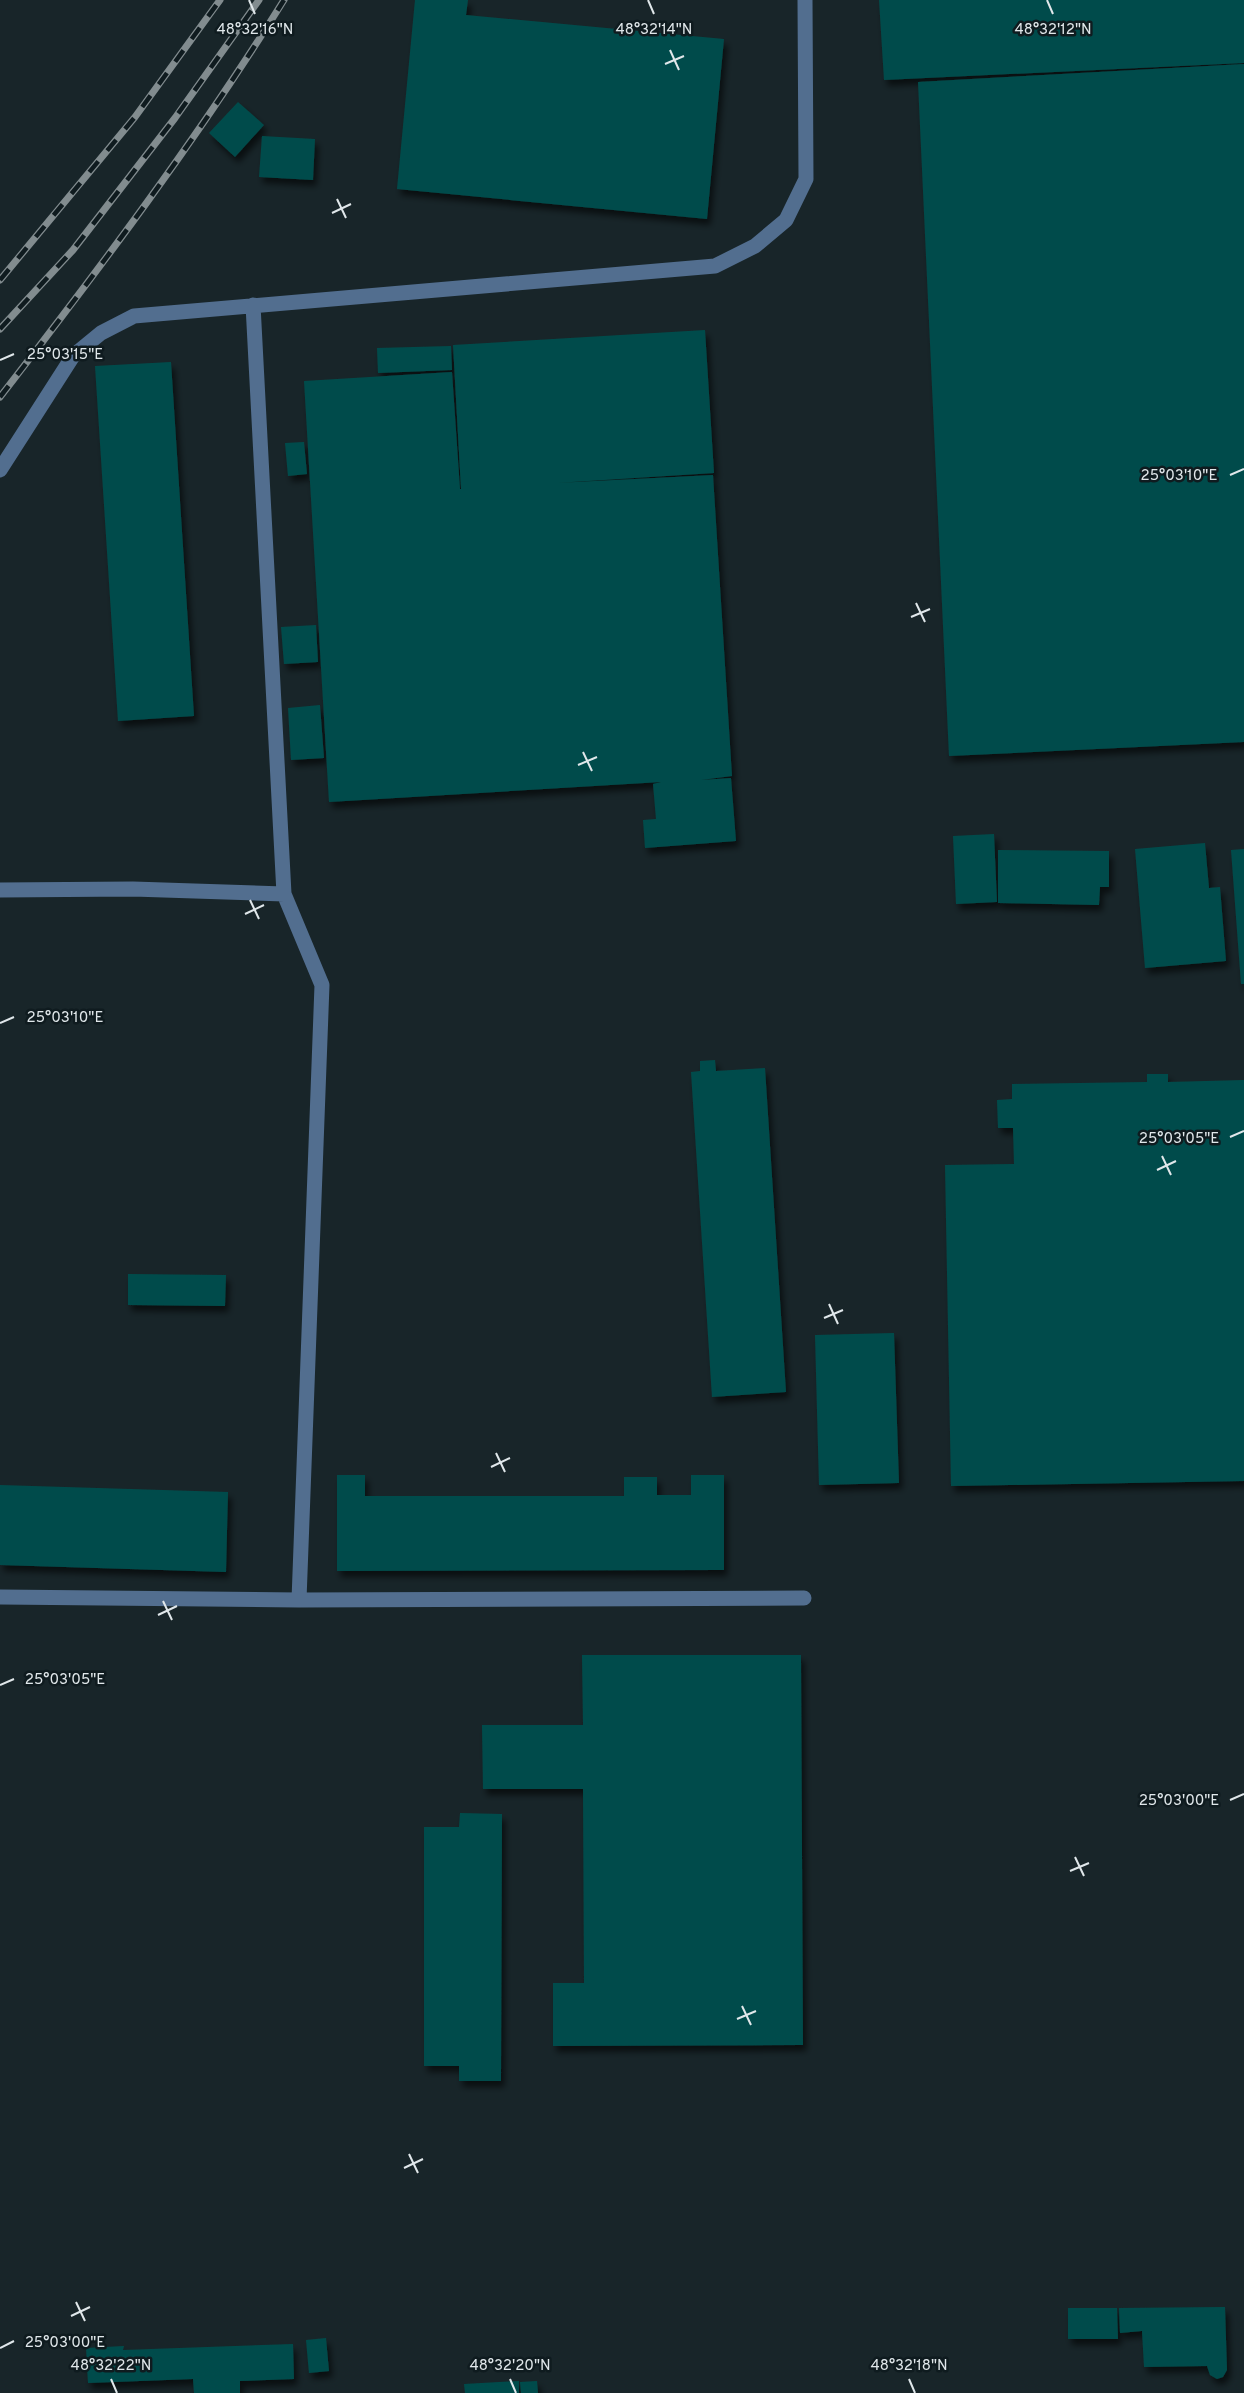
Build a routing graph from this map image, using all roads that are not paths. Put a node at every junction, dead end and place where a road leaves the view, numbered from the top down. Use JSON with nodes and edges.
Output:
{"nodes":[{"id":1,"x":805,"y":0,"type":"edge"},
{"id":2,"x":254,"y":305,"type":"junction"},
{"id":3,"x":0,"y":470,"type":"edge"},
{"id":4,"x":0,"y":890,"type":"edge"},
{"id":5,"x":284,"y":894,"type":"junction"},
{"id":6,"x":0,"y":1597,"type":"edge"},
{"id":7,"x":804,"y":1598,"type":"dead end"},
{"id":8,"x":299,"y":1600,"type":"junction"}],
"edges":[{"from":1,"to":2,"type":"street"},
{"from":2,"to":3,"type":"street"},
{"from":2,"to":5,"type":"street"},
{"from":4,"to":5,"type":"street"},
{"from":5,"to":8,"type":"street"},
{"from":6,"to":8,"type":"street"},
{"from":7,"to":8,"type":"street"}]}
